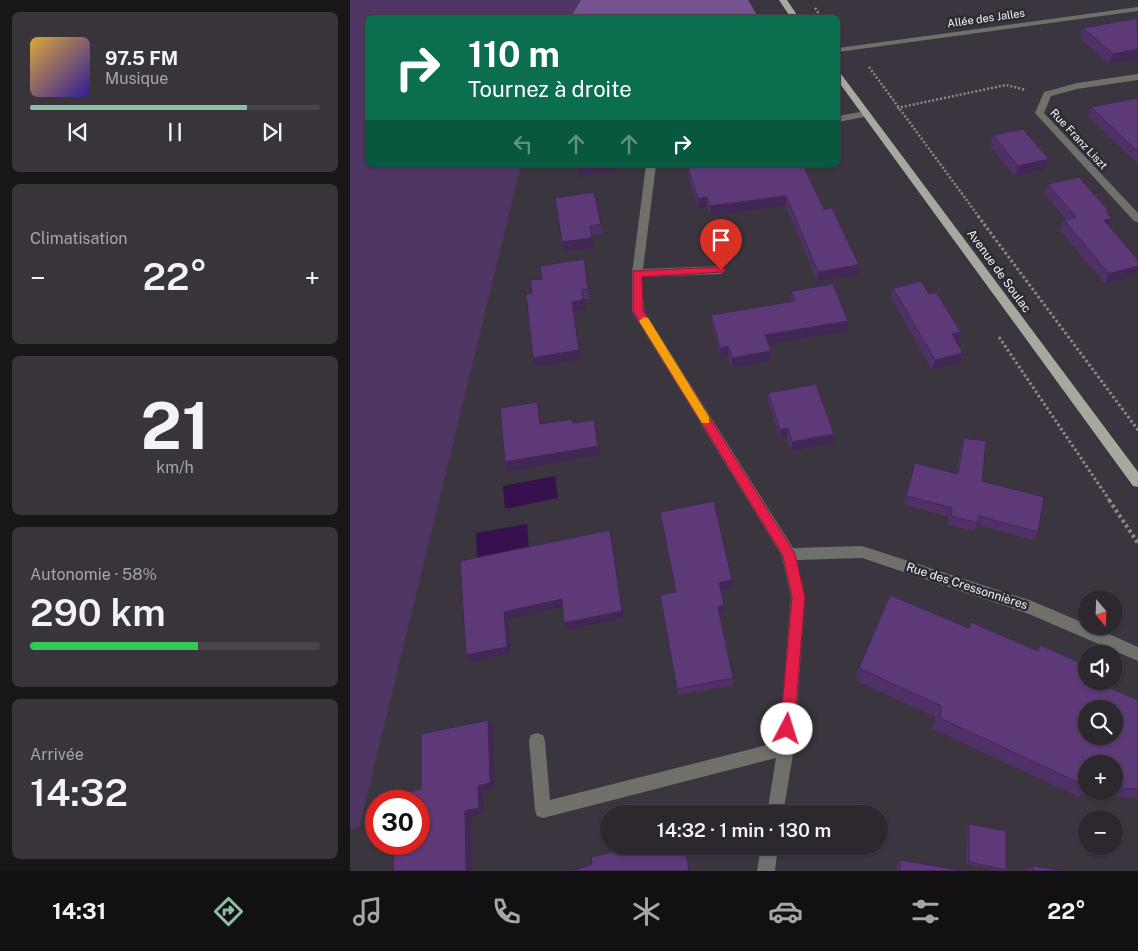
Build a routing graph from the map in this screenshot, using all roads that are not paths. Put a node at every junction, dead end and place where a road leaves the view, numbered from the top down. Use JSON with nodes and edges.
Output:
{"nodes":[{"id":1,"x":783,"y":0,"type":"edge"},
{"id":2,"x":1138,"y":9,"type":"edge"},
{"id":3,"x":793,"y":15,"type":"edge"},
{"id":4,"x":840,"y":50,"type":"edge"},
{"id":5,"x":1138,"y":77,"type":"edge"},
{"id":6,"x":840,"y":79,"type":"edge"},
{"id":7,"x":866,"y":114,"type":"junction"},
{"id":8,"x":840,"y":119,"type":"edge"},
{"id":9,"x":651,"y":167,"type":"edge"},
{"id":10,"x":1138,"y":220,"type":"edge"},
{"id":11,"x":721,"y":270,"type":"dead end"},
{"id":12,"x":637,"y":273,"type":"junction"},
{"id":13,"x":1138,"y":482,"type":"edge"},
{"id":14,"x":788,"y":554,"type":"junction"},
{"id":15,"x":1138,"y":654,"type":"edge"},
{"id":16,"x":537,"y":740,"type":"dead end"},
{"id":17,"x":786,"y":748,"type":"junction"},
{"id":18,"x":776,"y":805,"type":"edge"},
{"id":19,"x":769,"y":855,"type":"edge"},
{"id":20,"x":766,"y":871,"type":"edge"}],
"edges":[{"from":1,"to":3,"type":"main road"},
{"from":2,"to":4,"type":"street","name":"Allée des Jalles"},
{"from":5,"to":10,"type":"street","name":"Rue Franz Liszt"},
{"from":6,"to":7,"type":"main road","name":"Avenue de Soulac"},
{"from":7,"to":8,"type":"street"},
{"from":7,"to":13,"type":"main road","name":"Avenue de Soulac"},
{"from":9,"to":12,"type":"street"},
{"from":11,"to":12,"type":"street"},
{"from":12,"to":14,"type":"street"},
{"from":14,"to":15,"type":"street","name":"Rue des Cressonnières"},
{"from":14,"to":17,"type":"street"},
{"from":16,"to":17,"type":"street"},
{"from":17,"to":18,"type":"street"},
{"from":19,"to":20,"type":"street"}]}
